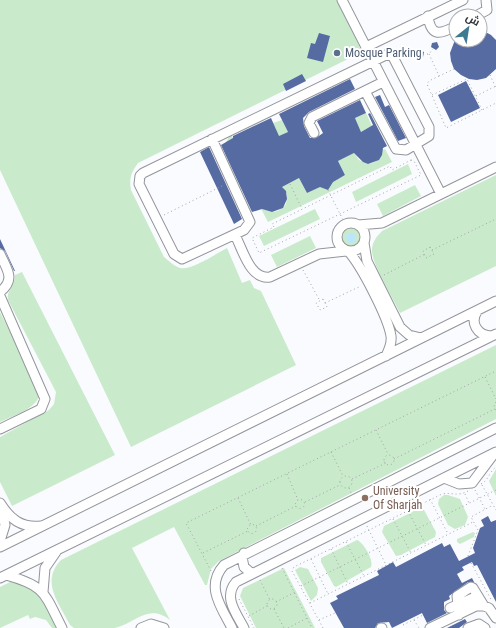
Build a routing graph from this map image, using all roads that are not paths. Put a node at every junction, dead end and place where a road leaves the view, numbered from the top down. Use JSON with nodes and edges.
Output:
{"nodes":[{"id":1,"x":342,"y":0,"type":"edge"},
{"id":2,"x":463,"y":0,"type":"edge"},
{"id":3,"x":428,"y":16,"type":"junction"},
{"id":4,"x":448,"y":31,"type":"edge"},
{"id":5,"x":366,"y":47,"type":"junction"},
{"id":6,"x":372,"y":60,"type":"junction"},
{"id":7,"x":383,"y":82,"type":"junction"},
{"id":8,"x":365,"y":91,"type":"junction"},
{"id":9,"x":314,"y":133,"type":"dead end"},
{"id":10,"x":212,"y":139,"type":"junction"},
{"id":11,"x":416,"y":145,"type":"junction"},
{"id":12,"x":496,"y":167,"type":"edge"},
{"id":13,"x":441,"y":194,"type":"junction"},
{"id":14,"x":382,"y":223,"type":"junction"},
{"id":15,"x":358,"y":225,"type":"junction"},
{"id":16,"x":235,"y":235,"type":"junction"},
{"id":17,"x":337,"y":235,"type":"junction"},
{"id":18,"x":364,"y":242,"type":"junction"},
{"id":19,"x":347,"y":251,"type":"junction"},
{"id":20,"x":0,"y":254,"type":"edge"},
{"id":21,"x":319,"y":254,"type":"junction"},
{"id":22,"x":0,"y":292,"type":"edge"},
{"id":23,"x":0,"y":296,"type":"edge"},
{"id":24,"x":496,"y":301,"type":"edge"},
{"id":25,"x":384,"y":305,"type":"junction"},
{"id":26,"x":478,"y":310,"type":"junction"},
{"id":27,"x":494,"y":335,"type":"edge"},
{"id":28,"x":421,"y":338,"type":"junction"},
{"id":29,"x":386,"y":356,"type":"junction"},
{"id":30,"x":496,"y":428,"type":"edge"},
{"id":31,"x":0,"y":429,"type":"edge"},
{"id":32,"x":496,"y":452,"type":"edge"},
{"id":33,"x":444,"y":478,"type":"junction"},
{"id":34,"x":0,"y":503,"type":"edge"},
{"id":35,"x":42,"y":526,"type":"junction"},
{"id":36,"x":0,"y":541,"type":"edge"},
{"id":37,"x":0,"y":547,"type":"edge"},
{"id":38,"x":58,"y":550,"type":"junction"},
{"id":39,"x":244,"y":553,"type":"junction"},
{"id":40,"x":251,"y":573,"type":"junction"},
{"id":41,"x":3,"y":576,"type":"edge"},
{"id":42,"x":43,"y":592,"type":"junction"},
{"id":43,"x":488,"y":604,"type":"junction"},
{"id":44,"x":455,"y":610,"type":"junction"},
{"id":45,"x":496,"y":618,"type":"edge"},
{"id":46,"x":62,"y":628,"type":"edge"},
{"id":47,"x":141,"y":628,"type":"edge"},
{"id":48,"x":164,"y":628,"type":"edge"},
{"id":49,"x":232,"y":628,"type":"edge"},
{"id":50,"x":244,"y":628,"type":"edge"},
{"id":51,"x":430,"y":628,"type":"edge"},
{"id":52,"x":468,"y":628,"type":"edge"},
{"id":53,"x":485,"y":628,"type":"edge"}],
"edges":[{"from":1,"to":5,"type":"street"},
{"from":2,"to":3,"type":"street"},
{"from":3,"to":4,"type":"street"},
{"from":3,"to":5,"type":"street"},
{"from":5,"to":6,"type":"street"},
{"from":6,"to":7,"type":"street"},
{"from":6,"to":10,"type":"street"},
{"from":6,"to":11,"type":"street"},
{"from":7,"to":8,"type":"street"},
{"from":7,"to":11,"type":"street"},
{"from":8,"to":9,"type":"street"},
{"from":8,"to":11,"type":"street"},
{"from":10,"to":16,"type":"street"},
{"from":10,"to":16,"type":"street"},
{"from":11,"to":13,"type":"street"},
{"from":12,"to":13,"type":"street"},
{"from":13,"to":14,"type":"street"},
{"from":14,"to":15,"type":"street"},
{"from":14,"to":18,"type":"street"},
{"from":15,"to":17,"type":"street"},
{"from":15,"to":18,"type":"street"},
{"from":16,"to":21,"type":"street"},
{"from":17,"to":19,"type":"street"},
{"from":17,"to":21,"type":"street"},
{"from":18,"to":19,"type":"street"},
{"from":18,"to":25,"type":"street"},
{"from":19,"to":21,"type":"street"},
{"from":19,"to":25,"type":"street"},
{"from":20,"to":22,"type":"street"},
{"from":23,"to":31,"type":"street"},
{"from":24,"to":26,"type":"street"},
{"from":25,"to":28,"type":"street"},
{"from":25,"to":29,"type":"street"},
{"from":26,"to":27,"type":"street"},
{"from":26,"to":28,"type":"street"},
{"from":27,"to":38,"type":"street"},
{"from":28,"to":29,"type":"street"},
{"from":29,"to":35,"type":"street"},
{"from":30,"to":39,"type":"street"},
{"from":32,"to":33,"type":"street"},
{"from":32,"to":33,"type":"street"},
{"from":33,"to":40,"type":"street"},
{"from":34,"to":35,"type":"street"},
{"from":34,"to":36,"type":"street"},
{"from":35,"to":37,"type":"street"},
{"from":38,"to":41,"type":"street"},
{"from":38,"to":42,"type":"street"},
{"from":39,"to":40,"type":"street"},
{"from":39,"to":49,"type":"street"},
{"from":40,"to":50,"type":"street"},
{"from":41,"to":42,"type":"street"},
{"from":42,"to":46,"type":"street"},
{"from":43,"to":44,"type":"street"},
{"from":43,"to":44,"type":"street"},
{"from":43,"to":45,"type":"street"},
{"from":44,"to":51,"type":"street"},
{"from":47,"to":48,"type":"street"},
{"from":52,"to":53,"type":"street"}]}
